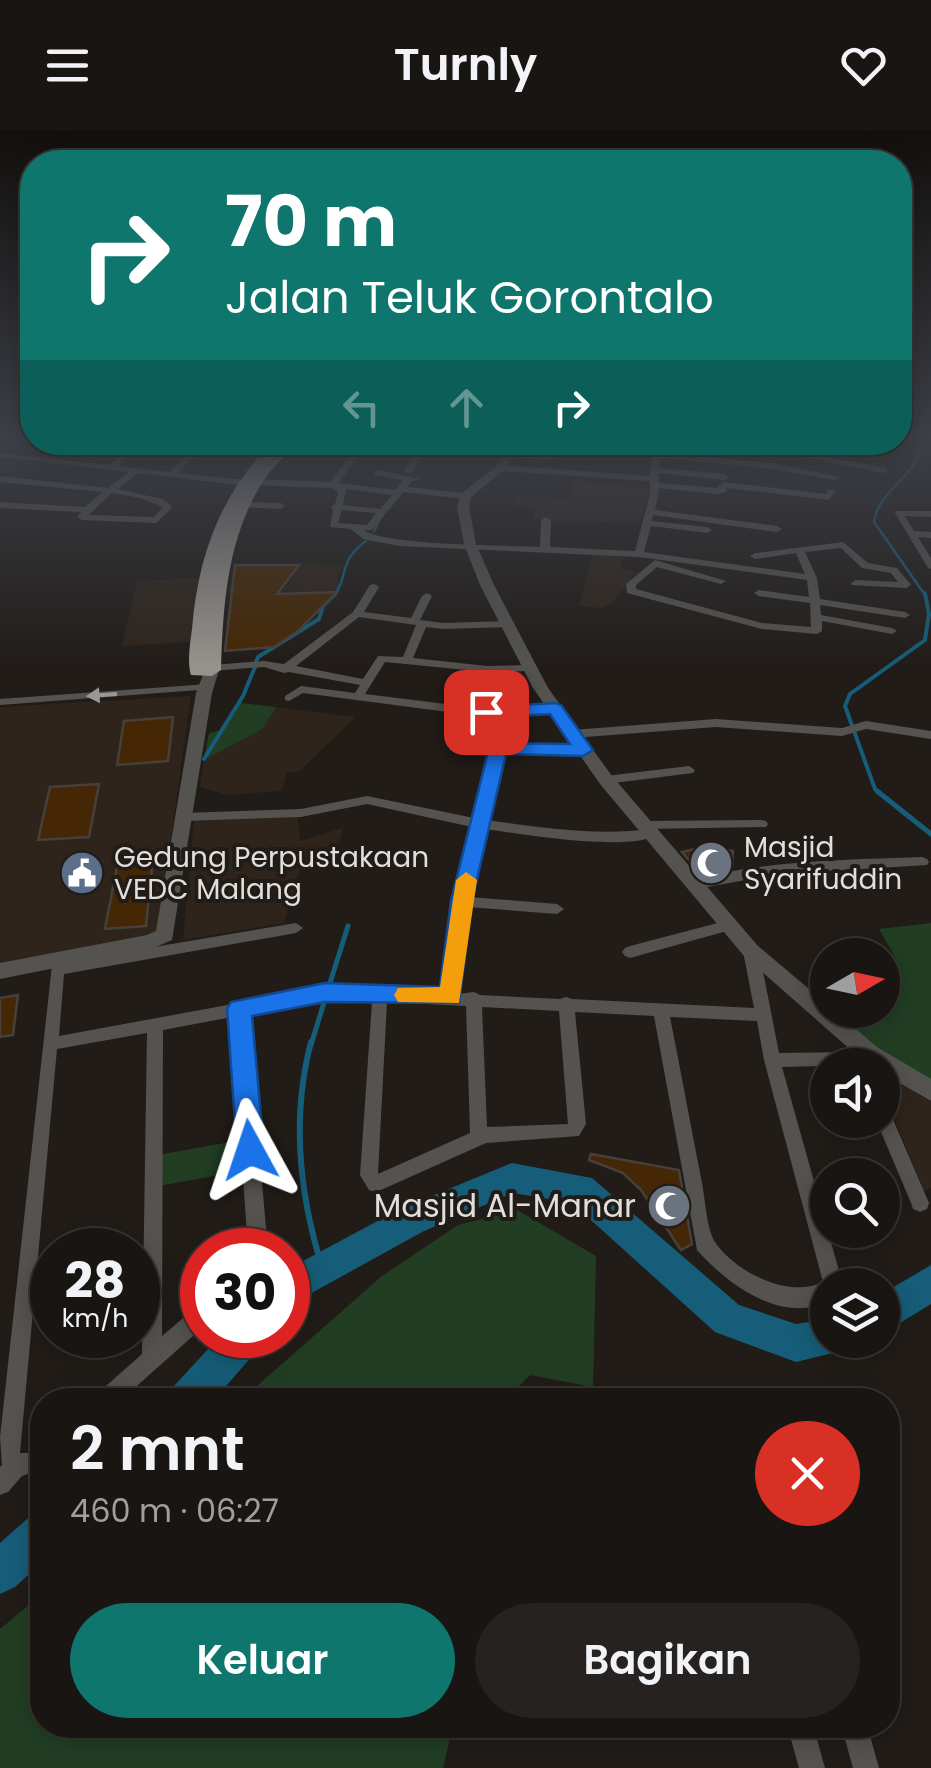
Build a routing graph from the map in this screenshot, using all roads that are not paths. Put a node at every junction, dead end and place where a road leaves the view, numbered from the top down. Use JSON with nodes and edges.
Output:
{"nodes":[{"id":1,"x":85,"y":514,"type":"edge"},
{"id":2,"x":164,"y":514,"type":"edge"},
{"id":3,"x":231,"y":514,"type":"edge"},
{"id":4,"x":239,"y":514,"type":"edge"},
{"id":5,"x":335,"y":514,"type":"edge"},
{"id":6,"x":377,"y":514,"type":"edge"},
{"id":7,"x":464,"y":514,"type":"edge"},
{"id":8,"x":650,"y":514,"type":"edge"},
{"id":9,"x":652,"y":514,"type":"edge"},
{"id":10,"x":654,"y":514,"type":"edge"},
{"id":11,"x":671,"y":514,"type":"edge"},
{"id":12,"x":900,"y":514,"type":"edge"},
{"id":13,"x":746,"y":516,"type":"dead end"},
{"id":14,"x":546,"y":520,"type":"dead end"},
{"id":15,"x":354,"y":528,"type":"junction"},
{"id":16,"x":777,"y":529,"type":"dead end"},
{"id":17,"x":707,"y":530,"type":"dead end"},
{"id":18,"x":909,"y":533,"type":"junction"},
{"id":19,"x":931,"y":535,"type":"edge"},
{"id":20,"x":470,"y":544,"type":"junction"},
{"id":21,"x":545,"y":547,"type":"junction"},
{"id":22,"x":799,"y":550,"type":"junction"},
{"id":23,"x":702,"y":551,"type":"dead end"},
{"id":24,"x":639,"y":554,"type":"junction"},
{"id":25,"x":755,"y":556,"type":"dead end"},
{"id":26,"x":657,"y":560,"type":"junction"},
{"id":27,"x":683,"y":560,"type":"junction"},
{"id":28,"x":931,"y":566,"type":"edge"},
{"id":29,"x":812,"y":578,"type":"junction"},
{"id":30,"x":721,"y":581,"type":"dead end"},
{"id":31,"x":213,"y":583,"type":"junction"},
{"id":32,"x":856,"y":584,"type":"dead end"},
{"id":33,"x":374,"y":587,"type":"dead end"},
{"id":34,"x":759,"y":593,"type":"dead end"},
{"id":35,"x":427,"y":596,"type":"dead end"},
{"id":36,"x":815,"y":601,"type":"junction"},
{"id":37,"x":357,"y":614,"type":"junction"},
{"id":38,"x":906,"y":615,"type":"dead end"},
{"id":39,"x":817,"y":617,"type":"junction"},
{"id":40,"x":418,"y":622,"type":"junction"},
{"id":41,"x":508,"y":624,"type":"junction"},
{"id":42,"x":892,"y":630,"type":"dead end"},
{"id":43,"x":407,"y":660,"type":"junction"},
{"id":44,"x":529,"y":668,"type":"junction"},
{"id":45,"x":284,"y":670,"type":"junction"},
{"id":46,"x":206,"y":672,"type":"junction"},
{"id":47,"x":367,"y":683,"type":"junction"},
{"id":48,"x":359,"y":695,"type":"junction"},
{"id":49,"x":289,"y":698,"type":"dead end"},
{"id":50,"x":0,"y":702,"type":"edge"},
{"id":51,"x":555,"y":709,"type":"junction"},
{"id":52,"x":452,"y":732,"type":"dead end"},
{"id":53,"x":931,"y":735,"type":"edge"},
{"id":54,"x":578,"y":742,"type":"junction"},
{"id":55,"x":498,"y":748,"type":"junction"},
{"id":56,"x":689,"y":770,"type":"dead end"},
{"id":57,"x":606,"y":780,"type":"junction"},
{"id":58,"x":183,"y":818,"type":"junction"},
{"id":59,"x":479,"y":824,"type":"junction"},
{"id":60,"x":761,"y":824,"type":"dead end"},
{"id":61,"x":648,"y":829,"type":"junction"},
{"id":62,"x":922,"y":862,"type":"dead end"},
{"id":63,"x":696,"y":884,"type":"junction"},
{"id":64,"x":462,"y":901,"type":"junction"},
{"id":65,"x":557,"y":909,"type":"dead end"},
{"id":66,"x":729,"y":924,"type":"junction"},
{"id":67,"x":296,"y":928,"type":"dead end"},
{"id":68,"x":751,"y":950,"type":"junction"},
{"id":69,"x":630,"y":952,"type":"dead end"},
{"id":70,"x":58,"y":964,"type":"junction"},
{"id":71,"x":0,"y":971,"type":"edge"},
{"id":72,"x":380,"y":994,"type":"junction"},
{"id":73,"x":450,"y":997,"type":"junction"},
{"id":74,"x":474,"y":998,"type":"junction"},
{"id":75,"x":566,"y":1003,"type":"junction"},
{"id":76,"x":661,"y":1008,"type":"junction"},
{"id":77,"x":239,"y":1009,"type":"junction"},
{"id":78,"x":761,"y":1015,"type":"junction"},
{"id":79,"x":155,"y":1025,"type":"junction"},
{"id":80,"x":51,"y":1044,"type":"junction"},
{"id":81,"x":853,"y":1048,"type":"edge"},
{"id":82,"x":772,"y":1060,"type":"junction"},
{"id":83,"x":810,"y":1060,"type":"edge"},
{"id":84,"x":900,"y":1076,"type":"edge"},
{"id":85,"x":931,"y":1091,"type":"edge"},
{"id":86,"x":479,"y":1138,"type":"junction"},
{"id":87,"x":893,"y":1138,"type":"edge"},
{"id":88,"x":920,"y":1203,"type":"dead end"},
{"id":89,"x":256,"y":1228,"type":"edge"},
{"id":90,"x":826,"y":1268,"type":"edge"},
{"id":91,"x":810,"y":1297,"type":"edge"},
{"id":92,"x":180,"y":1334,"type":"edge"},
{"id":93,"x":152,"y":1359,"type":"junction"},
{"id":94,"x":119,"y":1388,"type":"edge"},
{"id":95,"x":8,"y":1393,"type":"edge"},
{"id":96,"x":30,"y":1458,"type":"edge"},
{"id":97,"x":13,"y":1461,"type":"junction"},
{"id":98,"x":0,"y":1484,"type":"edge"},
{"id":99,"x":804,"y":1738,"type":"edge"},
{"id":100,"x":858,"y":1738,"type":"edge"},
{"id":101,"x":812,"y":1768,"type":"edge"},
{"id":102,"x":866,"y":1768,"type":"edge"}],
"edges":[{"from":1,"to":2,"type":"street"},
{"from":3,"to":31,"type":"highway"},
{"from":4,"to":31,"type":"highway"},
{"from":5,"to":15,"type":"street"},
{"from":6,"to":15,"type":"street"},
{"from":7,"to":20,"type":"street"},
{"from":8,"to":24,"type":"street"},
{"from":9,"to":17,"type":"street"},
{"from":10,"to":16,"type":"street"},
{"from":11,"to":13,"type":"street"},
{"from":12,"to":18,"type":"street"},
{"from":14,"to":21,"type":"street"},
{"from":15,"to":20,"type":"street"},
{"from":18,"to":19,"type":"street"},
{"from":18,"to":28,"type":"street"},
{"from":20,"to":21,"type":"street"},
{"from":20,"to":41,"type":"street"},
{"from":21,"to":24,"type":"street"},
{"from":22,"to":25,"type":"street"},
{"from":22,"to":29,"type":"street"},
{"from":22,"to":32,"type":"street"},
{"from":23,"to":27,"type":"street"},
{"from":24,"to":26,"type":"street"},
{"from":26,"to":27,"type":"street"},
{"from":26,"to":30,"type":"street"},
{"from":26,"to":39,"type":"street"},
{"from":27,"to":29,"type":"street"},
{"from":29,"to":36,"type":"street"},
{"from":31,"to":46,"type":"highway"},
{"from":33,"to":37,"type":"street"},
{"from":34,"to":36,"type":"street"},
{"from":35,"to":40,"type":"street"},
{"from":36,"to":38,"type":"street"},
{"from":36,"to":39,"type":"street"},
{"from":37,"to":40,"type":"street"},
{"from":37,"to":45,"type":"street"},
{"from":39,"to":42,"type":"street"},
{"from":40,"to":41,"type":"street"},
{"from":40,"to":43,"type":"street"},
{"from":41,"to":44,"type":"street"},
{"from":43,"to":44,"type":"street"},
{"from":43,"to":47,"type":"street"},
{"from":44,"to":51,"type":"street"},
{"from":45,"to":46,"type":"street"},
{"from":45,"to":47,"type":"street"},
{"from":46,"to":50,"type":"street","one_way":true},
{"from":46,"to":58,"type":"street"},
{"from":47,"to":48,"type":"street"},
{"from":48,"to":49,"type":"street"},
{"from":48,"to":51,"type":"street"},
{"from":51,"to":54,"type":"street"},
{"from":52,"to":55,"type":"street"},
{"from":53,"to":54,"type":"street"},
{"from":54,"to":55,"type":"street"},
{"from":54,"to":57,"type":"street"},
{"from":55,"to":59,"type":"street"},
{"from":56,"to":57,"type":"street"},
{"from":57,"to":61,"type":"street"},
{"from":58,"to":59,"type":"street"},
{"from":58,"to":70,"type":"street"},
{"from":59,"to":61,"type":"street"},
{"from":59,"to":64,"type":"street"},
{"from":60,"to":61,"type":"street"},
{"from":61,"to":63,"type":"street"},
{"from":62,"to":63,"type":"street"},
{"from":63,"to":66,"type":"street"},
{"from":64,"to":65,"type":"street"},
{"from":64,"to":73,"type":"street"},
{"from":66,"to":68,"type":"street"},
{"from":66,"to":69,"type":"street"},
{"from":67,"to":70,"type":"street"},
{"from":68,"to":78,"type":"street"},
{"from":68,"to":81,"type":"street"},
{"from":70,"to":71,"type":"street"},
{"from":70,"to":80,"type":"street"},
{"from":72,"to":73,"type":"street"},
{"from":72,"to":77,"type":"street"},
{"from":72,"to":86,"type":"street"},
{"from":73,"to":74,"type":"street"},
{"from":74,"to":75,"type":"street"},
{"from":74,"to":86,"type":"street"},
{"from":75,"to":76,"type":"street"},
{"from":75,"to":86,"type":"street"},
{"from":76,"to":78,"type":"street"},
{"from":76,"to":91,"type":"street"},
{"from":77,"to":79,"type":"street"},
{"from":77,"to":89,"type":"street"},
{"from":78,"to":82,"type":"street"},
{"from":79,"to":80,"type":"street"},
{"from":79,"to":93,"type":"street"},
{"from":80,"to":95,"type":"street"},
{"from":82,"to":83,"type":"street"},
{"from":82,"to":90,"type":"street"},
{"from":84,"to":85,"type":"street"},
{"from":87,"to":88,"type":"street"},
{"from":92,"to":93,"type":"street"},
{"from":93,"to":94,"type":"street"},
{"from":95,"to":97,"type":"street"},
{"from":96,"to":97,"type":"street"},
{"from":97,"to":98,"type":"street"},
{"from":99,"to":101,"type":"street"},
{"from":100,"to":102,"type":"street"}]}
